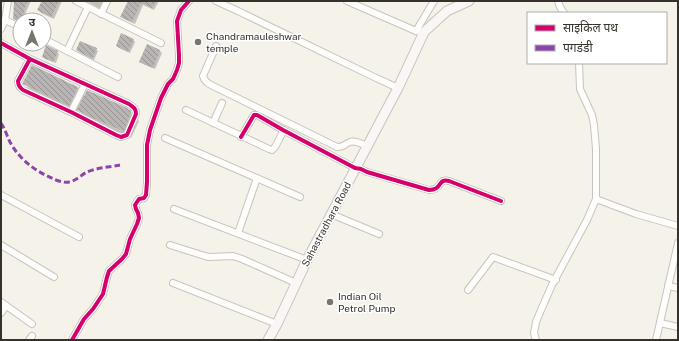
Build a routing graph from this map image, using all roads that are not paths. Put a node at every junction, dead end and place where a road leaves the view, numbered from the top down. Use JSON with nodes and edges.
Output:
{"nodes":[{"id":1,"x":8,"y":1,"type":"edge"},
{"id":2,"x":76,"y":1,"type":"edge"},
{"id":3,"x":107,"y":1,"type":"edge"},
{"id":4,"x":189,"y":1,"type":"edge"},
{"id":5,"x":216,"y":1,"type":"edge"},
{"id":6,"x":347,"y":1,"type":"edge"},
{"id":7,"x":434,"y":1,"type":"edge"},
{"id":8,"x":468,"y":1,"type":"edge"},
{"id":9,"x":558,"y":1,"type":"edge"},
{"id":10,"x":88,"y":8,"type":"junction"},
{"id":11,"x":563,"y":12,"type":"edge"},
{"id":12,"x":102,"y":14,"type":"junction"},
{"id":13,"x":2,"y":24,"type":"edge"},
{"id":14,"x":12,"y":26,"type":"edge"},
{"id":15,"x":420,"y":31,"type":"junction"},
{"id":16,"x":1,"y":43,"type":"edge"},
{"id":17,"x":52,"y":43,"type":"edge"},
{"id":18,"x":161,"y":44,"type":"dead end"},
{"id":19,"x":216,"y":46,"type":"dead end"},
{"id":20,"x":67,"y":51,"type":"junction"},
{"id":21,"x":30,"y":59,"type":"junction"},
{"id":22,"x":579,"y":64,"type":"edge"},
{"id":23,"x":118,"y":77,"type":"dead end"},
{"id":24,"x":85,"y":84,"type":"junction"},
{"id":25,"x":398,"y":88,"type":"junction"},
{"id":26,"x":222,"y":103,"type":"dead end"},
{"id":27,"x":186,"y":110,"type":"dead end"},
{"id":28,"x":71,"y":112,"type":"junction"},
{"id":29,"x":213,"y":123,"type":"junction"},
{"id":30,"x":284,"y":130,"type":"junction"},
{"id":31,"x":241,"y":137,"type":"junction"},
{"id":32,"x":166,"y":138,"type":"dead end"},
{"id":33,"x":367,"y":146,"type":"junction"},
{"id":34,"x":355,"y":168,"type":"junction"},
{"id":35,"x":257,"y":178,"type":"junction"},
{"id":36,"x":1,"y":194,"type":"edge"},
{"id":37,"x":300,"y":197,"type":"dead end"},
{"id":38,"x":596,"y":199,"type":"junction"},
{"id":39,"x":500,"y":201,"type":"dead end"},
{"id":40,"x":174,"y":209,"type":"dead end"},
{"id":41,"x":331,"y":214,"type":"junction"},
{"id":42,"x":678,"y":226,"type":"edge"},
{"id":43,"x":238,"y":233,"type":"junction"},
{"id":44,"x":379,"y":234,"type":"dead end"},
{"id":45,"x":80,"y":237,"type":"dead end"},
{"id":46,"x":678,"y":243,"type":"edge"},
{"id":47,"x":1,"y":245,"type":"edge"},
{"id":48,"x":170,"y":245,"type":"dead end"},
{"id":49,"x":307,"y":260,"type":"junction"},
{"id":50,"x":54,"y":277,"type":"dead end"},
{"id":51,"x":556,"y":280,"type":"junction"},
{"id":52,"x":173,"y":283,"type":"dead end"},
{"id":53,"x":296,"y":283,"type":"junction"},
{"id":54,"x":668,"y":286,"type":"junction"},
{"id":55,"x":678,"y":288,"type":"edge"},
{"id":56,"x":468,"y":290,"type":"dead end"},
{"id":57,"x":4,"y":304,"type":"edge"},
{"id":58,"x":1,"y":313,"type":"edge"},
{"id":59,"x":660,"y":323,"type":"junction"},
{"id":60,"x":32,"y":324,"type":"dead end"},
{"id":61,"x":277,"y":324,"type":"junction"},
{"id":62,"x":678,"y":327,"type":"edge"},
{"id":63,"x":72,"y":340,"type":"edge"},
{"id":64,"x":268,"y":340,"type":"edge"},
{"id":65,"x":536,"y":340,"type":"edge"},
{"id":66,"x":656,"y":340,"type":"edge"}],
"edges":[{"from":1,"to":13,"type":"street"},
{"from":2,"to":10,"type":"street"},
{"from":3,"to":12,"type":"street"},
{"from":4,"to":63,"type":"street"},
{"from":5,"to":25,"type":"street"},
{"from":6,"to":15,"type":"street"},
{"from":7,"to":15,"type":"street"},
{"from":8,"to":15,"type":"main road","name":"Sahastradhara Road"},
{"from":9,"to":11,"type":"street"},
{"from":10,"to":12,"type":"street"},
{"from":10,"to":20,"type":"street"},
{"from":12,"to":18,"type":"street"},
{"from":13,"to":14,"type":"street"},
{"from":15,"to":25,"type":"main road","name":"Sahastradhara Road"},
{"from":16,"to":21,"type":"street"},
{"from":17,"to":20,"type":"street"},
{"from":19,"to":33,"type":"street"},
{"from":20,"to":23,"type":"street"},
{"from":21,"to":24,"type":"street"},
{"from":21,"to":28,"type":"street"},
{"from":22,"to":38,"type":"street"},
{"from":24,"to":28,"type":"street"},
{"from":24,"to":28,"type":"street"},
{"from":25,"to":33,"type":"main road","name":"Sahastradhara Road"},
{"from":26,"to":29,"type":"street"},
{"from":27,"to":29,"type":"street"},
{"from":29,"to":31,"type":"street"},
{"from":30,"to":31,"type":"street"},
{"from":30,"to":31,"type":"street"},
{"from":30,"to":34,"type":"street"},
{"from":32,"to":35,"type":"street"},
{"from":33,"to":34,"type":"main road","name":"Sahastradhara Road"},
{"from":34,"to":39,"type":"street"},
{"from":34,"to":41,"type":"main road","name":"Sahastradhara Road"},
{"from":35,"to":37,"type":"street"},
{"from":35,"to":43,"type":"street"},
{"from":36,"to":45,"type":"street"},
{"from":38,"to":42,"type":"street"},
{"from":38,"to":51,"type":"street"},
{"from":40,"to":43,"type":"street"},
{"from":41,"to":44,"type":"street"},
{"from":41,"to":49,"type":"main road","name":"Sahastradhara Road"},
{"from":43,"to":49,"type":"street"},
{"from":46,"to":54,"type":"street"},
{"from":47,"to":50,"type":"street"},
{"from":48,"to":53,"type":"street"},
{"from":49,"to":53,"type":"main road","name":"Sahastradhara Road"},
{"from":51,"to":56,"type":"street"},
{"from":51,"to":65,"type":"street"},
{"from":52,"to":61,"type":"street"},
{"from":53,"to":61,"type":"main road","name":"Sahastradhara Road"},
{"from":54,"to":55,"type":"street"},
{"from":54,"to":59,"type":"street"},
{"from":57,"to":58,"type":"street"},
{"from":57,"to":60,"type":"street"},
{"from":59,"to":62,"type":"street"},
{"from":59,"to":66,"type":"street"},
{"from":61,"to":64,"type":"main road","name":"Sahastradhara Road"}]}
